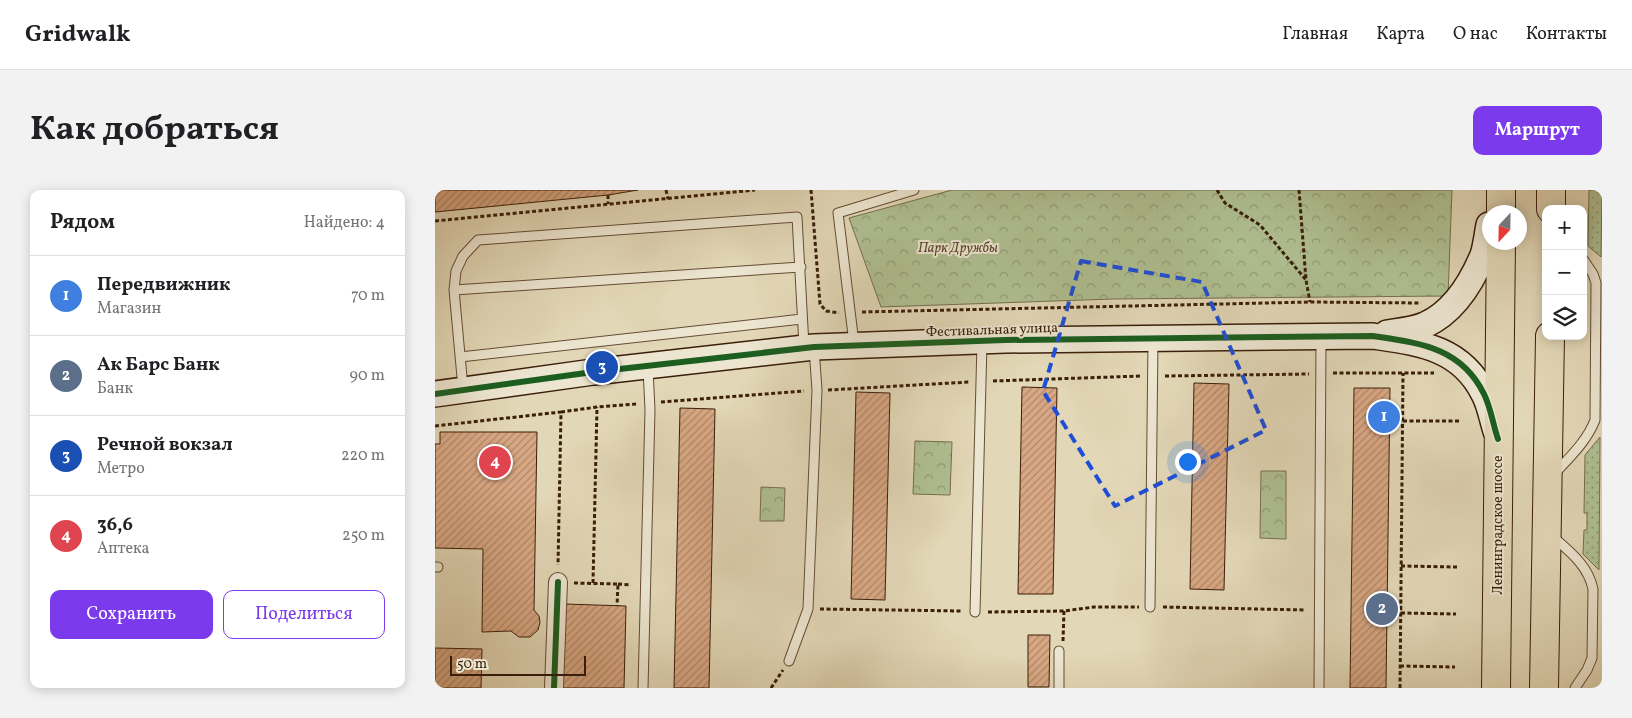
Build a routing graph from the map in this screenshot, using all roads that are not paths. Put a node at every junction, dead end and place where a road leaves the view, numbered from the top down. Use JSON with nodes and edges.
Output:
{"nodes":[{"id":1,"x":914,"y":190,"type":"edge"},
{"id":2,"x":1497,"y":190,"type":"edge"},
{"id":3,"x":1501,"y":190,"type":"edge"},
{"id":4,"x":1551,"y":190,"type":"edge"},
{"id":5,"x":1494,"y":205,"type":"edge"},
{"id":6,"x":1501,"y":205,"type":"edge"},
{"id":7,"x":1551,"y":205,"type":"edge"},
{"id":8,"x":1484,"y":250,"type":"edge"},
{"id":9,"x":1501,"y":250,"type":"edge"},
{"id":10,"x":1587,"y":265,"type":"edge"},
{"id":11,"x":801,"y":267,"type":"junction"},
{"id":12,"x":455,"y":290,"type":"junction"},
{"id":13,"x":801,"y":319,"type":"junction"},
{"id":14,"x":1321,"y":336,"type":"junction"},
{"id":15,"x":1373,"y":336,"type":"junction"},
{"id":16,"x":1153,"y":338,"type":"junction"},
{"id":17,"x":1549,"y":340,"type":"edge"},
{"id":18,"x":982,"y":341,"type":"junction"},
{"id":19,"x":854,"y":346,"type":"junction"},
{"id":20,"x":809,"y":348,"type":"junction"},
{"id":21,"x":460,"y":357,"type":"junction"},
{"id":22,"x":648,"y":365,"type":"junction"},
{"id":23,"x":463,"y":390,"type":"junction"},
{"id":24,"x":435,"y":394,"type":"edge"},
{"id":25,"x":1498,"y":439,"type":"junction"},
{"id":26,"x":1548,"y":481,"type":"junction"},
{"id":27,"x":1547,"y":530,"type":"junction"},
{"id":28,"x":558,"y":582,"type":"road end"},
{"id":29,"x":1150,"y":607,"type":"road end"},
{"id":30,"x":975,"y":612,"type":"road end"},
{"id":31,"x":1059,"y":651,"type":"road end"},
{"id":32,"x":789,"y":661,"type":"road end"},
{"id":33,"x":554,"y":688,"type":"edge"},
{"id":34,"x":643,"y":688,"type":"edge"},
{"id":35,"x":1059,"y":688,"type":"edge"},
{"id":36,"x":1319,"y":688,"type":"edge"},
{"id":37,"x":1496,"y":688,"type":"edge"},
{"id":38,"x":1544,"y":688,"type":"edge"},
{"id":39,"x":1575,"y":688,"type":"edge"}],
"edges":[{"from":1,"to":19,"type":"lane"},
{"from":2,"to":5,"type":"street"},
{"from":3,"to":6,"type":"main road"},
{"from":4,"to":7,"type":"main road"},
{"from":8,"to":15,"type":"street","name":"Фестивальная улица"},
{"from":9,"to":25,"type":"main road","name":"Ленинградское шоссе"},
{"from":10,"to":26,"type":"lane"},
{"from":11,"to":12,"type":"lane"},
{"from":11,"to":12,"type":"lane"},
{"from":11,"to":13,"type":"lane"},
{"from":12,"to":21,"type":"lane"},
{"from":13,"to":20,"type":"lane"},
{"from":13,"to":21,"type":"lane"},
{"from":14,"to":15,"type":"street","name":"Фестивальная улица"},
{"from":14,"to":16,"type":"street","name":"Фестивальная улица"},
{"from":14,"to":36,"type":"lane"},
{"from":15,"to":25,"type":"street","name":"Фестивальная улица"},
{"from":16,"to":18,"type":"street","name":"Фестивальная улица"},
{"from":16,"to":29,"type":"lane"},
{"from":17,"to":26,"type":"main road"},
{"from":18,"to":19,"type":"street","name":"Фестивальная улица"},
{"from":18,"to":30,"type":"lane"},
{"from":19,"to":20,"type":"street","name":"Фестивальная улица"},
{"from":20,"to":22,"type":"street","name":"Фестивальная улица"},
{"from":20,"to":32,"type":"lane"},
{"from":21,"to":23,"type":"lane"},
{"from":22,"to":23,"type":"street","name":"Фестивальная улица"},
{"from":22,"to":34,"type":"lane"},
{"from":23,"to":24,"type":"street","name":"Фестивальная улица"},
{"from":25,"to":37,"type":"main road","name":"Ленинградское шоссе"},
{"from":26,"to":27,"type":"main road"},
{"from":27,"to":38,"type":"main road"},
{"from":27,"to":39,"type":"lane"},
{"from":28,"to":33,"type":"street"},
{"from":31,"to":35,"type":"lane"}]}
